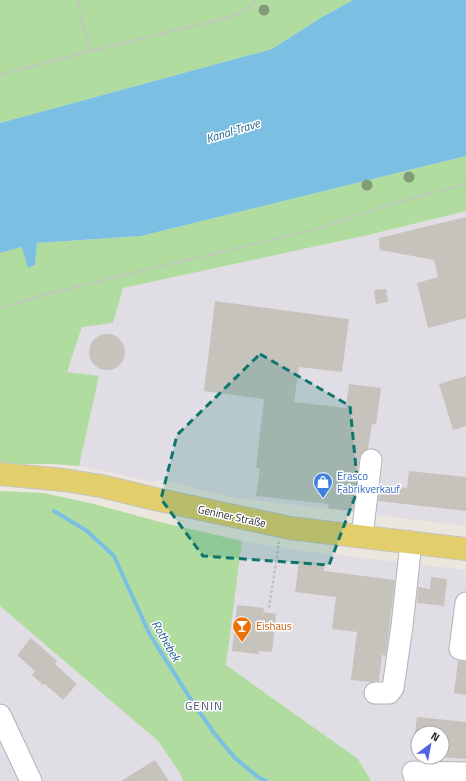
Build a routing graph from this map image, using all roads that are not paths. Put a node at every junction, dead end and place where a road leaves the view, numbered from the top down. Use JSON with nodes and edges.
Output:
{"nodes":[{"id":1,"x":372,"y":460,"type":"dead end"},
{"id":2,"x":0,"y":474,"type":"edge"},
{"id":3,"x":362,"y":536,"type":"junction"},
{"id":4,"x":411,"y":542,"type":"junction"},
{"id":5,"x":466,"y":549,"type":"edge"},
{"id":6,"x":466,"y":603,"type":"edge"},
{"id":7,"x":466,"y":650,"type":"edge"},
{"id":8,"x":375,"y":693,"type":"dead end"},
{"id":9,"x":0,"y":715,"type":"edge"},
{"id":10,"x":466,"y":773,"type":"edge"},
{"id":11,"x":31,"y":781,"type":"edge"},
{"id":12,"x":416,"y":781,"type":"edge"}],
"edges":[{"from":1,"to":3,"type":"street"},
{"from":2,"to":3,"type":"main road","name":"Geniner Straße"},
{"from":3,"to":4,"type":"main road","name":"Geniner Straße"},
{"from":4,"to":5,"type":"main road","name":"Geniner Straße"},
{"from":4,"to":8,"type":"street"},
{"from":6,"to":7,"type":"street"},
{"from":9,"to":11,"type":"street"},
{"from":10,"to":12,"type":"street"}]}
